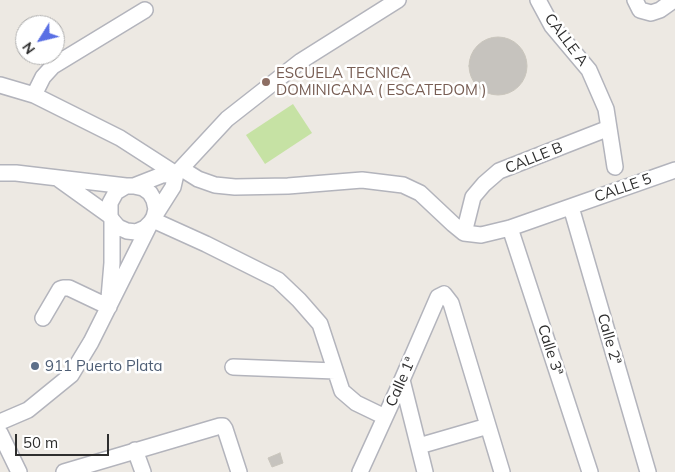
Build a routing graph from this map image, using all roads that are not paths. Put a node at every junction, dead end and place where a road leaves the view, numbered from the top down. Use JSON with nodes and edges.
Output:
{"nodes":[{"id":1,"x":398,"y":0,"type":"edge"},
{"id":2,"x":538,"y":0,"type":"edge"},
{"id":3,"x":635,"y":0,"type":"edge"},
{"id":4,"x":674,"y":0,"type":"edge"},
{"id":5,"x":145,"y":10,"type":"dead end"},
{"id":6,"x":0,"y":85,"type":"edge"},
{"id":7,"x":34,"y":95,"type":"junction"},
{"id":8,"x":609,"y":128,"type":"junction"},
{"id":9,"x":615,"y":167,"type":"dead end"},
{"id":10,"x":675,"y":170,"type":"edge"},
{"id":11,"x":179,"y":172,"type":"junction"},
{"id":12,"x":0,"y":173,"type":"edge"},
{"id":13,"x":57,"y":178,"type":"junction"},
{"id":14,"x":130,"y":186,"type":"junction"},
{"id":15,"x":571,"y":207,"type":"junction"},
{"id":16,"x":111,"y":218,"type":"junction"},
{"id":17,"x":153,"y":220,"type":"junction"},
{"id":18,"x":510,"y":228,"type":"junction"},
{"id":19,"x":464,"y":233,"type":"junction"},
{"id":20,"x":109,"y":307,"type":"junction"},
{"id":21,"x":43,"y":318,"type":"dead end"},
{"id":22,"x":233,"y":367,"type":"dead end"},
{"id":23,"x":335,"y":371,"type":"junction"},
{"id":24,"x":402,"y":380,"type":"junction"},
{"id":25,"x":385,"y":417,"type":"junction"},
{"id":26,"x":0,"y":422,"type":"edge"},
{"id":27,"x":488,"y":426,"type":"junction"},
{"id":28,"x":0,"y":432,"type":"edge"},
{"id":29,"x":419,"y":446,"type":"junction"},
{"id":30,"x":135,"y":450,"type":"junction"},
{"id":31,"x":19,"y":472,"type":"edge"},
{"id":32,"x":64,"y":472,"type":"edge"},
{"id":33,"x":143,"y":472,"type":"edge"},
{"id":34,"x":239,"y":472,"type":"edge"},
{"id":35,"x":360,"y":472,"type":"edge"},
{"id":36,"x":425,"y":472,"type":"edge"},
{"id":37,"x":502,"y":472,"type":"edge"},
{"id":38,"x":590,"y":472,"type":"edge"},
{"id":39,"x":648,"y":472,"type":"edge"}],
"edges":[{"from":1,"to":11,"type":"street"},
{"from":2,"to":8,"type":"street","name":"CALLE A"},
{"from":3,"to":4,"type":"street"},
{"from":5,"to":7,"type":"street"},
{"from":6,"to":7,"type":"street"},
{"from":7,"to":11,"type":"street"},
{"from":8,"to":9,"type":"street","name":"CALLE A"},
{"from":8,"to":19,"type":"street","name":"CALLE B"},
{"from":10,"to":15,"type":"street","name":"CALLE 5"},
{"from":11,"to":14,"type":"street"},
{"from":11,"to":17,"type":"street"},
{"from":11,"to":19,"type":"street"},
{"from":12,"to":13,"type":"street"},
{"from":13,"to":14,"type":"street"},
{"from":13,"to":16,"type":"street"},
{"from":14,"to":16,"type":"street"},
{"from":14,"to":17,"type":"street"},
{"from":15,"to":18,"type":"street","name":"CALLE 5"},
{"from":15,"to":39,"type":"street","name":"Calle 2ª"},
{"from":16,"to":17,"type":"street"},
{"from":16,"to":20,"type":"street"},
{"from":17,"to":20,"type":"street"},
{"from":17,"to":23,"type":"street"},
{"from":18,"to":19,"type":"street","name":"CALLE 5"},
{"from":18,"to":38,"type":"street","name":"Calle 3ª"},
{"from":20,"to":21,"type":"street"},
{"from":20,"to":26,"type":"street"},
{"from":22,"to":23,"type":"street"},
{"from":23,"to":25,"type":"street"},
{"from":24,"to":25,"type":"street","name":"Calle 1ª"},
{"from":24,"to":27,"type":"street","name":"Calle 1ª"},
{"from":24,"to":29,"type":"street"},
{"from":25,"to":35,"type":"street","name":"Calle 1ª"},
{"from":27,"to":29,"type":"street"},
{"from":27,"to":37,"type":"street"},
{"from":28,"to":31,"type":"street"},
{"from":29,"to":36,"type":"street"},
{"from":30,"to":32,"type":"street"},
{"from":30,"to":33,"type":"street"},
{"from":30,"to":34,"type":"street"}]}
